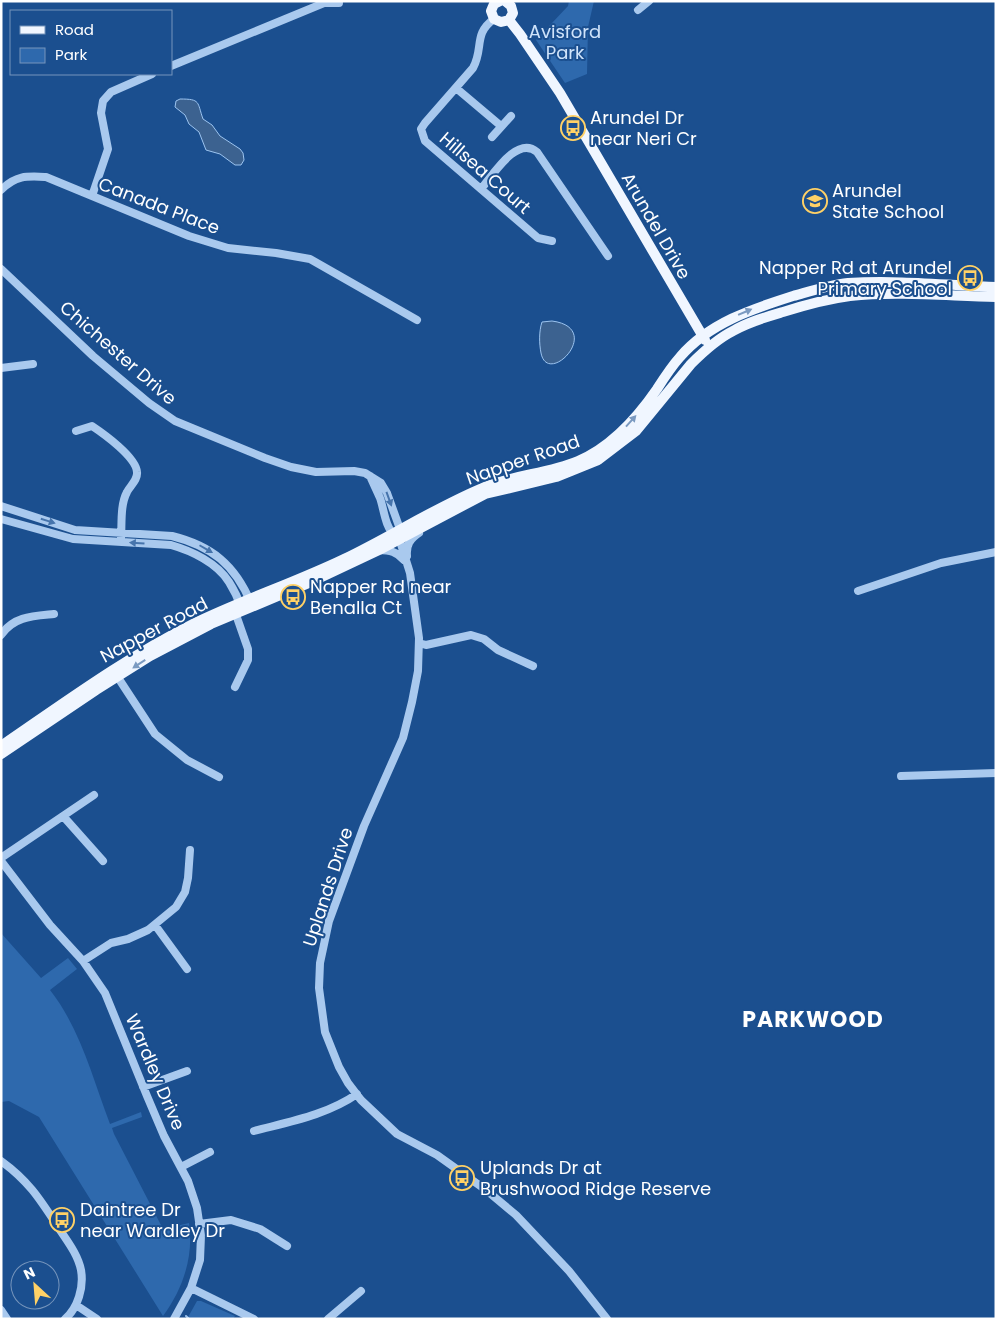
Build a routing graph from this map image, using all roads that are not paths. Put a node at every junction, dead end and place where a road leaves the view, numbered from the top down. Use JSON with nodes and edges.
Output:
{"nodes":[{"id":1,"x":649,"y":1,"type":"edge"},
{"id":2,"x":496,"y":2,"type":"edge"},
{"id":3,"x":338,"y":3,"type":"dead end"},
{"id":4,"x":511,"y":3,"type":"edge"},
{"id":5,"x":638,"y":10,"type":"dead end"},
{"id":6,"x":494,"y":18,"type":"junction"},
{"id":7,"x":509,"y":20,"type":"junction"},
{"id":8,"x":172,"y":66,"type":"edge"},
{"id":9,"x":150,"y":75,"type":"edge"},
{"id":10,"x":456,"y":88,"type":"junction"},
{"id":11,"x":511,"y":116,"type":"dead end"},
{"id":12,"x":501,"y":126,"type":"junction"},
{"id":13,"x":492,"y":138,"type":"dead end"},
{"id":14,"x":481,"y":189,"type":"junction"},
{"id":15,"x":1,"y":190,"type":"edge"},
{"id":16,"x":92,"y":196,"type":"junction"},
{"id":17,"x":552,"y":241,"type":"dead end"},
{"id":18,"x":608,"y":256,"type":"dead end"},
{"id":19,"x":1,"y":270,"type":"edge"},
{"id":20,"x":996,"y":287,"type":"edge"},
{"id":21,"x":996,"y":297,"type":"edge"},
{"id":22,"x":417,"y":320,"type":"dead end"},
{"id":23,"x":702,"y":336,"type":"junction"},
{"id":24,"x":710,"y":347,"type":"junction"},
{"id":25,"x":33,"y":364,"type":"dead end"},
{"id":26,"x":1,"y":368,"type":"edge"},
{"id":27,"x":76,"y":431,"type":"dead end"},
{"id":28,"x":1,"y":506,"type":"edge"},
{"id":29,"x":453,"y":510,"type":"junction"},
{"id":30,"x":1,"y":519,"type":"edge"},
{"id":31,"x":397,"y":534,"type":"junction"},
{"id":32,"x":121,"y":537,"type":"junction"},
{"id":33,"x":380,"y":550,"type":"junction"},
{"id":34,"x":996,"y":552,"type":"edge"},
{"id":35,"x":407,"y":563,"type":"junction"},
{"id":36,"x":858,"y":591,"type":"dead end"},
{"id":37,"x":242,"y":607,"type":"junction"},
{"id":38,"x":54,"y":614,"type":"dead end"},
{"id":39,"x":1,"y":634,"type":"edge"},
{"id":40,"x":419,"y":643,"type":"junction"},
{"id":41,"x":533,"y":666,"type":"dead end"},
{"id":42,"x":115,"y":673,"type":"junction"},
{"id":43,"x":235,"y":687,"type":"dead end"},
{"id":44,"x":1,"y":746,"type":"edge"},
{"id":45,"x":1,"y":754,"type":"edge"},
{"id":46,"x":996,"y":773,"type":"edge"},
{"id":47,"x":901,"y":776,"type":"dead end"},
{"id":48,"x":219,"y":778,"type":"dead end"},
{"id":49,"x":94,"y":795,"type":"dead end"},
{"id":50,"x":63,"y":816,"type":"junction"},
{"id":51,"x":190,"y":850,"type":"dead end"},
{"id":52,"x":1,"y":860,"type":"edge"},
{"id":53,"x":103,"y":862,"type":"dead end"},
{"id":54,"x":155,"y":925,"type":"junction"},
{"id":55,"x":83,"y":961,"type":"junction"},
{"id":56,"x":187,"y":969,"type":"dead end"},
{"id":57,"x":187,"y":1071,"type":"dead end"},
{"id":58,"x":143,"y":1086,"type":"junction"},
{"id":59,"x":357,"y":1094,"type":"junction"},
{"id":60,"x":254,"y":1131,"type":"dead end"},
{"id":61,"x":210,"y":1152,"type":"dead end"},
{"id":62,"x":1,"y":1160,"type":"edge"},
{"id":63,"x":181,"y":1167,"type":"junction"},
{"id":64,"x":199,"y":1224,"type":"junction"},
{"id":65,"x":287,"y":1246,"type":"dead end"},
{"id":66,"x":191,"y":1288,"type":"junction"},
{"id":67,"x":361,"y":1291,"type":"dead end"},
{"id":68,"x":76,"y":1306,"type":"junction"},
{"id":69,"x":1,"y":1310,"type":"edge"},
{"id":70,"x":7,"y":1319,"type":"edge"},
{"id":71,"x":65,"y":1319,"type":"edge"},
{"id":72,"x":98,"y":1319,"type":"edge"},
{"id":73,"x":174,"y":1319,"type":"edge"},
{"id":74,"x":254,"y":1319,"type":"edge"},
{"id":75,"x":328,"y":1319,"type":"edge"},
{"id":76,"x":607,"y":1319,"type":"edge"}],
"edges":[{"from":1,"to":5,"type":"street"},
{"from":2,"to":6,"type":"main road"},
{"from":3,"to":8,"type":"street"},
{"from":4,"to":7,"type":"main road"},
{"from":6,"to":7,"type":"main road"},
{"from":6,"to":10,"type":"street","name":"Hillsea Court"},
{"from":7,"to":23,"type":"main road","name":"Arundel Drive"},
{"from":9,"to":16,"type":"street"},
{"from":10,"to":12,"type":"street"},
{"from":10,"to":14,"type":"street","name":"Hillsea Court"},
{"from":11,"to":12,"type":"street"},
{"from":12,"to":13,"type":"street"},
{"from":14,"to":17,"type":"street","name":"Hillsea Court"},
{"from":14,"to":18,"type":"street"},
{"from":15,"to":16,"type":"street","name":"Canada Place"},
{"from":16,"to":22,"type":"street","name":"Canada Place"},
{"from":19,"to":31,"type":"street","name":"Chichester Drive"},
{"from":23,"to":20,"type":"main road","name":"Napper Road","one_way":true},
{"from":21,"to":24,"type":"main road","name":"Napper Road"},
{"from":23,"to":24,"type":"main road","name":"Arundel Drive"},
{"from":31,"to":23,"type":"main road","name":"Napper Road","one_way":true},
{"from":24,"to":29,"type":"main road","name":"Napper Road"},
{"from":25,"to":26,"type":"street"},
{"from":27,"to":32,"type":"street"},
{"from":28,"to":32,"type":"street","one_way":true},
{"from":29,"to":31,"type":"main road","name":"Napper Road"},
{"from":29,"to":35,"type":"street"},
{"from":30,"to":32,"type":"street"},
{"from":31,"to":33,"type":"main road","name":"Napper Road"},
{"from":31,"to":35,"type":"street","name":"Uplands Drive"},
{"from":31,"to":37,"type":"main road","name":"Napper Road"},
{"from":32,"to":37,"type":"street"},
{"from":33,"to":35,"type":"street"},
{"from":33,"to":37,"type":"main road","name":"Napper Road"},
{"from":34,"to":36,"type":"street"},
{"from":35,"to":40,"type":"street","name":"Uplands Drive"},
{"from":37,"to":42,"type":"main road","name":"Napper Road"},
{"from":37,"to":43,"type":"street"},
{"from":38,"to":39,"type":"street"},
{"from":40,"to":41,"type":"street"},
{"from":40,"to":59,"type":"street","name":"Uplands Drive"},
{"from":42,"to":44,"type":"main road","name":"Napper Road"},
{"from":42,"to":45,"type":"main road","name":"Napper Road"},
{"from":42,"to":48,"type":"street"},
{"from":46,"to":47,"type":"street"},
{"from":49,"to":50,"type":"street"},
{"from":50,"to":52,"type":"street"},
{"from":50,"to":53,"type":"street"},
{"from":51,"to":54,"type":"street"},
{"from":52,"to":55,"type":"street","name":"Wardley Drive"},
{"from":54,"to":55,"type":"street"},
{"from":54,"to":56,"type":"street"},
{"from":55,"to":58,"type":"street","name":"Wardley Drive"},
{"from":57,"to":58,"type":"street"},
{"from":58,"to":63,"type":"street","name":"Wardley Drive"},
{"from":59,"to":60,"type":"street"},
{"from":59,"to":76,"type":"street","name":"Uplands Drive"},
{"from":61,"to":63,"type":"street"},
{"from":62,"to":68,"type":"street"},
{"from":63,"to":64,"type":"street","name":"Wardley Drive"},
{"from":64,"to":65,"type":"street"},
{"from":64,"to":66,"type":"street","name":"Wardley Drive"},
{"from":66,"to":73,"type":"street","name":"Wardley Drive"},
{"from":66,"to":74,"type":"street"},
{"from":67,"to":75,"type":"street"},
{"from":68,"to":71,"type":"street"},
{"from":68,"to":72,"type":"street"},
{"from":69,"to":70,"type":"street"}]}
